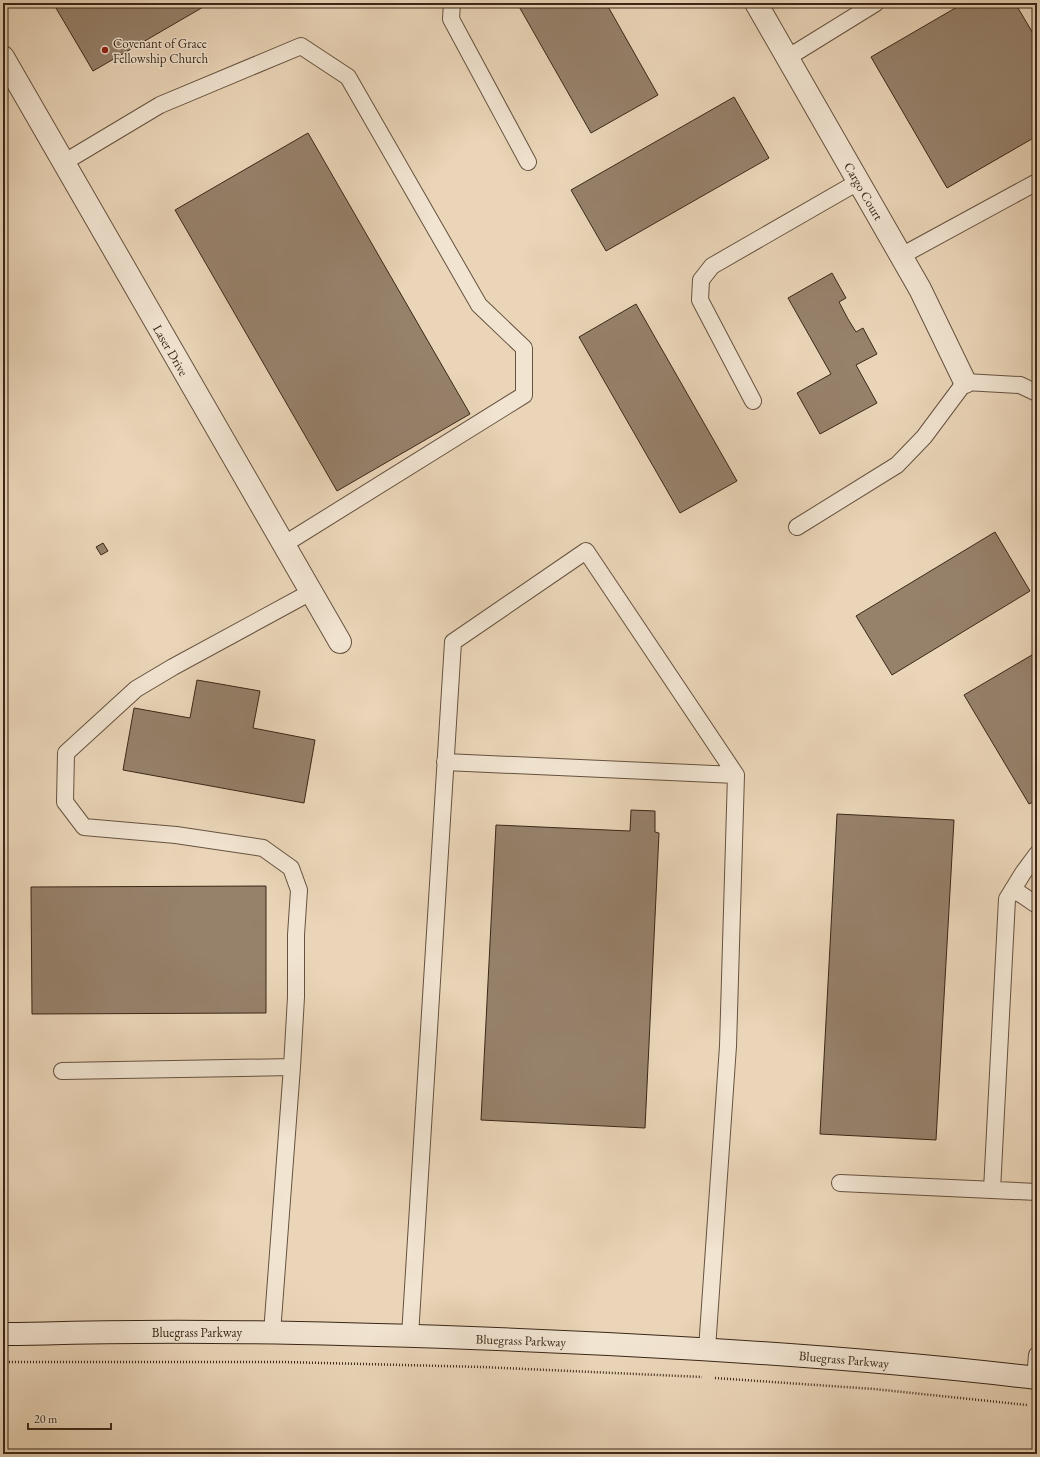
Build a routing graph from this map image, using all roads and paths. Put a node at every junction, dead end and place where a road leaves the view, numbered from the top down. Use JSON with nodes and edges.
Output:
{"nodes":[{"id":1,"x":452,"y":3,"type":"edge"},
{"id":2,"x":756,"y":3,"type":"edge"},
{"id":3,"x":876,"y":3,"type":"edge"},
{"id":4,"x":3,"y":57,"type":"edge"},
{"id":5,"x":787,"y":58,"type":"junction"},
{"id":6,"x":528,"y":162,"type":"dead end"},
{"id":7,"x":63,"y":163,"type":"junction"},
{"id":8,"x":858,"y":182,"type":"junction"},
{"id":9,"x":1037,"y":182,"type":"edge"},
{"id":10,"x":901,"y":256,"type":"junction"},
{"id":11,"x":965,"y":382,"type":"junction"},
{"id":12,"x":1037,"y":393,"type":"edge"},
{"id":13,"x":753,"y":401,"type":"dead end"},
{"id":14,"x":797,"y":527,"type":"dead end"},
{"id":15,"x":284,"y":545,"type":"junction"},
{"id":16,"x":311,"y":592,"type":"junction"},
{"id":17,"x":340,"y":642,"type":"dead end"},
{"id":18,"x":445,"y":762,"type":"junction"},
{"id":19,"x":736,"y":775,"type":"junction"},
{"id":20,"x":1037,"y":854,"type":"edge"},
{"id":21,"x":1013,"y":889,"type":"junction"},
{"id":22,"x":1037,"y":905,"type":"edge"},
{"id":23,"x":292,"y":1067,"type":"junction"},
{"id":24,"x":62,"y":1071,"type":"dead end"},
{"id":25,"x":840,"y":1183,"type":"dead end"},
{"id":26,"x":992,"y":1190,"type":"junction"},
{"id":27,"x":1037,"y":1192,"type":"edge"},
{"id":28,"x":272,"y":1333,"type":"junction"},
{"id":29,"x":3,"y":1334,"type":"edge"},
{"id":30,"x":410,"y":1336,"type":"junction"},
{"id":31,"x":707,"y":1349,"type":"junction"},
{"id":32,"x":1037,"y":1355,"type":"edge"},
{"id":33,"x":3,"y":1362,"type":"edge"},
{"id":34,"x":1036,"y":1378,"type":"edge"},
{"id":35,"x":1029,"y":1405,"type":"dead end"}],
"edges":[{"from":1,"to":6,"type":"lane"},
{"from":2,"to":5,"type":"street","name":"Cargo Court"},
{"from":3,"to":5,"type":"lane"},
{"from":4,"to":7,"type":"street","name":"Laser Drive"},
{"from":5,"to":8,"type":"street","name":"Cargo Court"},
{"from":7,"to":15,"type":"street","name":"Laser Drive"},
{"from":7,"to":15,"type":"lane"},
{"from":8,"to":10,"type":"street","name":"Cargo Court"},
{"from":8,"to":13,"type":"lane"},
{"from":9,"to":10,"type":"lane"},
{"from":10,"to":11,"type":"street","name":"Cargo Court"},
{"from":11,"to":12,"type":"lane"},
{"from":11,"to":14,"type":"lane"},
{"from":15,"to":16,"type":"street","name":"Laser Drive"},
{"from":16,"to":17,"type":"street","name":"Laser Drive"},
{"from":16,"to":23,"type":"lane"},
{"from":18,"to":19,"type":"lane"},
{"from":18,"to":19,"type":"lane"},
{"from":18,"to":30,"type":"lane"},
{"from":19,"to":31,"type":"lane"},
{"from":20,"to":21,"type":"lane"},
{"from":21,"to":22,"type":"lane"},
{"from":21,"to":26,"type":"lane"},
{"from":23,"to":24,"type":"lane"},
{"from":23,"to":28,"type":"lane"},
{"from":25,"to":26,"type":"lane"},
{"from":26,"to":27,"type":"lane"},
{"from":28,"to":29,"type":"street","name":"Bluegrass Parkway"},
{"from":28,"to":30,"type":"street","name":"Bluegrass Parkway"},
{"from":30,"to":31,"type":"street","name":"Bluegrass Parkway"},
{"from":31,"to":34,"type":"street","name":"Bluegrass Parkway"},
{"from":32,"to":34,"type":"lane"},
{"from":33,"to":35,"type":"path"}]}
